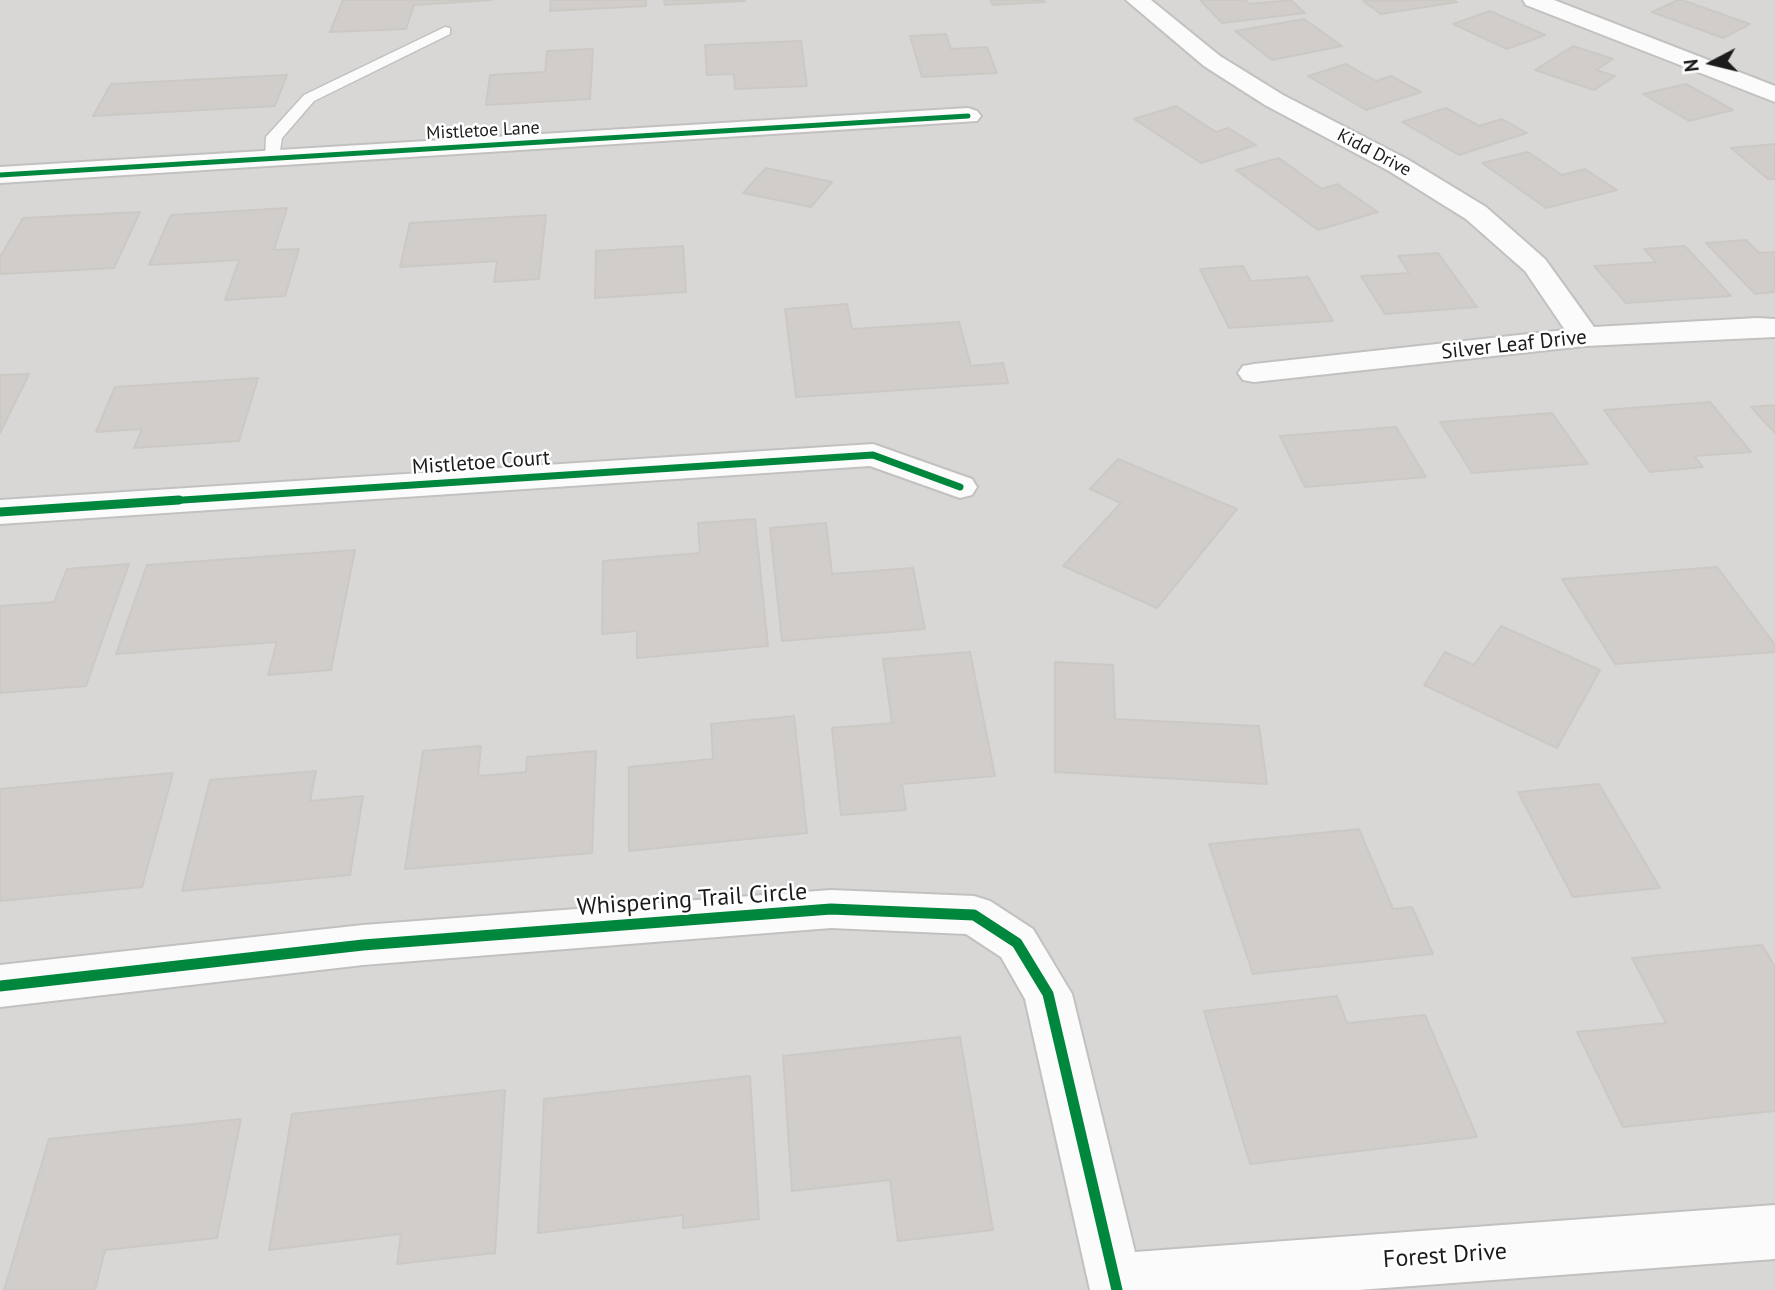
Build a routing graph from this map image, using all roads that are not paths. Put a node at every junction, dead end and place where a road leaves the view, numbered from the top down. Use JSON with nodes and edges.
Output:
{"nodes":[{"id":1,"x":1137,"y":0,"type":"edge"},
{"id":2,"x":1534,"y":0,"type":"edge"},
{"id":3,"x":445,"y":31,"type":"dead end"},
{"id":4,"x":1775,"y":95,"type":"edge"},
{"id":5,"x":968,"y":116,"type":"dead end"},
{"id":6,"x":273,"y":160,"type":"junction"},
{"id":7,"x":0,"y":175,"type":"edge"},
{"id":8,"x":1775,"y":328,"type":"edge"},
{"id":9,"x":1585,"y":337,"type":"junction"},
{"id":10,"x":1254,"y":373,"type":"dead end"},
{"id":11,"x":960,"y":487,"type":"dead end"},
{"id":12,"x":0,"y":512,"type":"edge"},
{"id":13,"x":0,"y":986,"type":"edge"},
{"id":14,"x":1775,"y":1232,"type":"edge"},
{"id":15,"x":1116,"y":1285,"type":"edge"}],
"edges":[{"from":1,"to":9,"type":"street","name":"Kidd Drive"},
{"from":2,"to":4,"type":"street"},
{"from":3,"to":6,"type":"lane"},
{"from":5,"to":6,"type":"street","name":"Mistletoe Lane"},
{"from":6,"to":7,"type":"street","name":"Mistletoe Lane"},
{"from":8,"to":9,"type":"street","name":"Silver Leaf Drive"},
{"from":9,"to":10,"type":"street","name":"Silver Leaf Drive"},
{"from":11,"to":12,"type":"street","name":"Mistletoe Court"},
{"from":13,"to":15,"type":"street","name":"Whispering Trail Circle"},
{"from":14,"to":15,"type":"street","name":"Forest Drive"}]}
